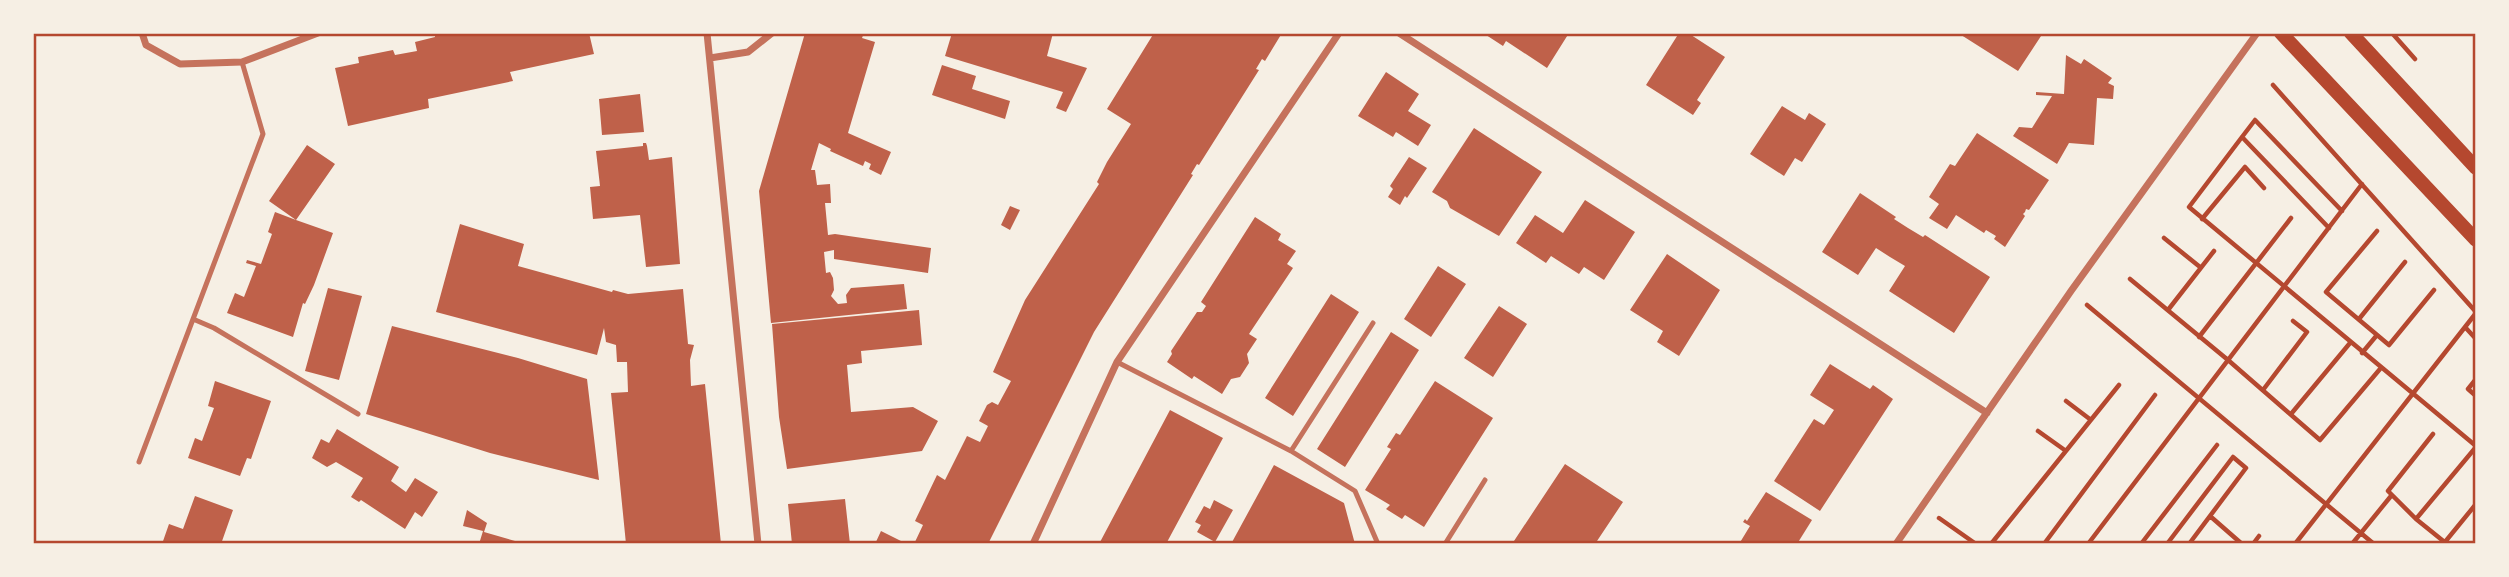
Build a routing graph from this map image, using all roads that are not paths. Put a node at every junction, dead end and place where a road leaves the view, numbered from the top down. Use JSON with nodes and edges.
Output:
{"nodes":[{"id":1,"x":142,"y":33,"type":"edge"},
{"id":2,"x":318,"y":33,"type":"edge"},
{"id":3,"x":707,"y":33,"type":"edge"},
{"id":4,"x":772,"y":33,"type":"edge"},
{"id":5,"x":1339,"y":33,"type":"edge"},
{"id":6,"x":1399,"y":33,"type":"edge"},
{"id":7,"x":2257,"y":33,"type":"edge"},
{"id":8,"x":2281,"y":33,"type":"edge"},
{"id":9,"x":2351,"y":33,"type":"edge"},
{"id":10,"x":710,"y":58,"type":"junction"},
{"id":11,"x":242,"y":62,"type":"junction"},
{"id":12,"x":2476,"y":168,"type":"edge"},
{"id":13,"x":2476,"y":240,"type":"edge"},
{"id":14,"x":193,"y":320,"type":"junction"},
{"id":15,"x":1373,"y":323,"type":"dead end"},
{"id":16,"x":1117,"y":362,"type":"junction"},
{"id":17,"x":1987,"y":413,"type":"junction"},
{"id":18,"x":358,"y":414,"type":"dead end"},
{"id":19,"x":1291,"y":452,"type":"junction"},
{"id":20,"x":139,"y":462,"type":"dead end"},
{"id":21,"x":1485,"y":480,"type":"dead end"},
{"id":22,"x":758,"y":544,"type":"edge"},
{"id":23,"x":1033,"y":544,"type":"edge"},
{"id":24,"x":1378,"y":544,"type":"edge"},
{"id":25,"x":1445,"y":544,"type":"edge"},
{"id":26,"x":1896,"y":544,"type":"edge"}],
"edges":[{"from":1,"to":11,"type":"street"},
{"from":2,"to":11,"type":"street"},
{"from":3,"to":10,"type":"street"},
{"from":4,"to":10,"type":"street"},
{"from":5,"to":16,"type":"street"},
{"from":6,"to":17,"type":"street"},
{"from":7,"to":17,"type":"street"},
{"from":8,"to":13,"type":"main road"},
{"from":9,"to":12,"type":"main road"},
{"from":10,"to":22,"type":"street"},
{"from":11,"to":14,"type":"lane"},
{"from":14,"to":18,"type":"lane"},
{"from":14,"to":20,"type":"lane"},
{"from":15,"to":19,"type":"lane"},
{"from":16,"to":19,"type":"lane"},
{"from":16,"to":23,"type":"street"},
{"from":17,"to":26,"type":"street"},
{"from":19,"to":24,"type":"lane"},
{"from":21,"to":25,"type":"lane"}]}
